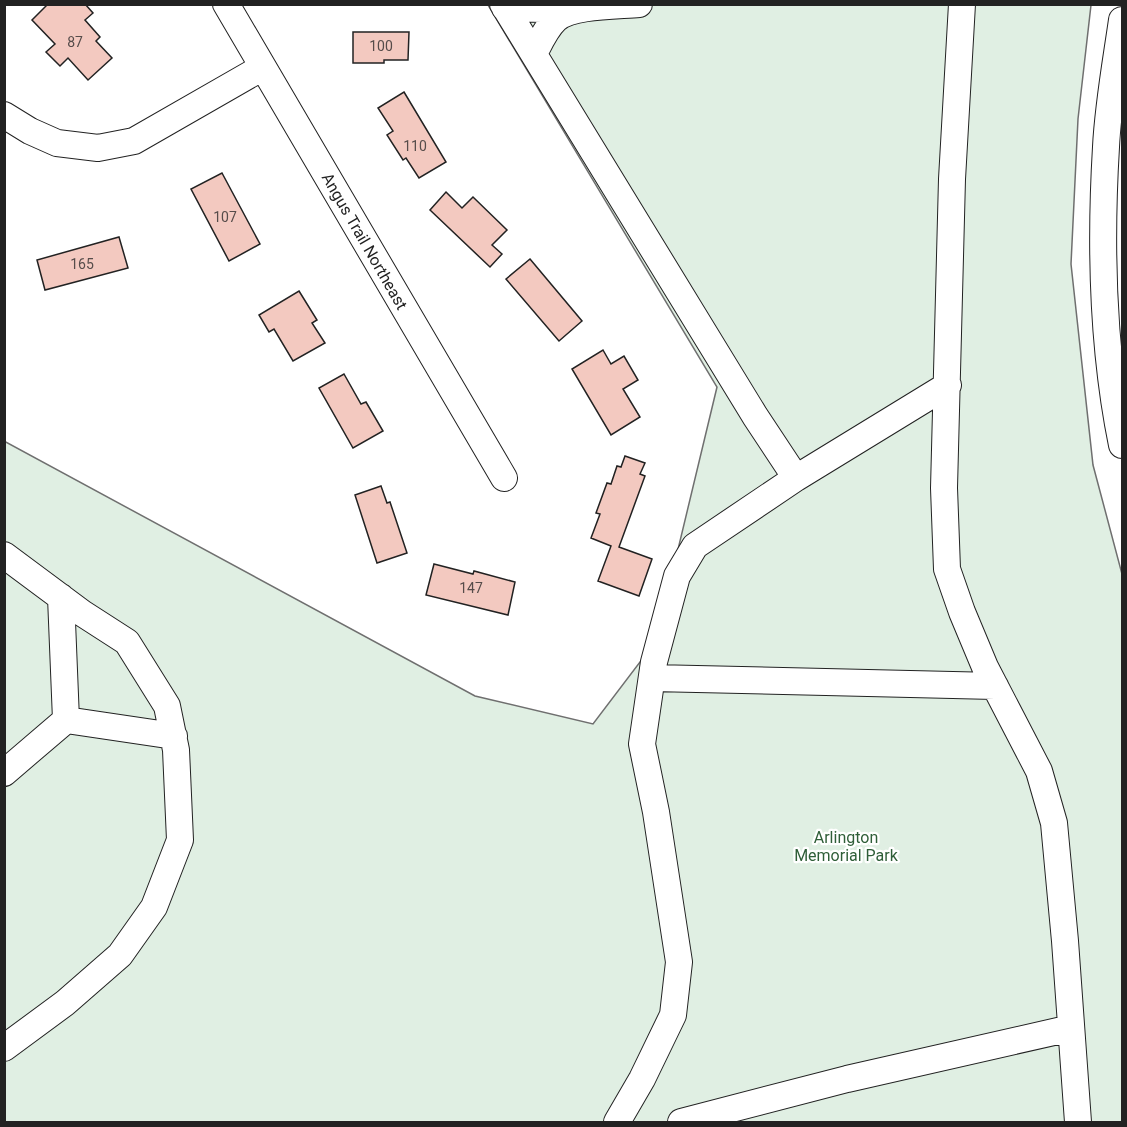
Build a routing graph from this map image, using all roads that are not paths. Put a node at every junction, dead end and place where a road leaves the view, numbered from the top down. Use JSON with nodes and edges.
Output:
{"nodes":[{"id":1,"x":226,"y":4,"type":"edge"},
{"id":2,"x":639,"y":4,"type":"edge"},
{"id":3,"x":962,"y":4,"type":"edge"},
{"id":4,"x":504,"y":6,"type":"edge"},
{"id":5,"x":576,"y":10,"type":"junction"},
{"id":6,"x":1122,"y":20,"type":"edge"},
{"id":7,"x":534,"y":54,"type":"junction"},
{"id":8,"x":263,"y":67,"type":"junction"},
{"id":9,"x":4,"y":115,"type":"edge"},
{"id":10,"x":948,"y":385,"type":"junction"},
{"id":11,"x":1122,"y":445,"type":"edge"},
{"id":12,"x":504,"y":478,"type":"dead end"},
{"id":13,"x":796,"y":478,"type":"junction"},
{"id":14,"x":4,"y":555,"type":"edge"},
{"id":15,"x":61,"y":597,"type":"junction"},
{"id":16,"x":652,"y":678,"type":"junction"},
{"id":17,"x":995,"y":686,"type":"junction"},
{"id":18,"x":66,"y":720,"type":"junction"},
{"id":19,"x":174,"y":736,"type":"junction"},
{"id":20,"x":4,"y":773,"type":"edge"},
{"id":21,"x":1071,"y":1028,"type":"junction"},
{"id":22,"x":4,"y":1048,"type":"edge"},
{"id":23,"x":617,"y":1122,"type":"edge"},
{"id":24,"x":681,"y":1122,"type":"edge"},
{"id":25,"x":1078,"y":1122,"type":"edge"}],
"edges":[{"from":1,"to":8,"type":"street","name":"Angus Trail Northeast"},
{"from":2,"to":5,"type":"street"},
{"from":3,"to":10,"type":"street"},
{"from":4,"to":5,"type":"street"},
{"from":4,"to":7,"type":"street"},
{"from":5,"to":7,"type":"street"},
{"from":6,"to":11,"type":"street"},
{"from":7,"to":13,"type":"street"},
{"from":8,"to":9,"type":"street"},
{"from":8,"to":12,"type":"street","name":"Angus Trail Northeast"},
{"from":10,"to":13,"type":"street"},
{"from":10,"to":17,"type":"street"},
{"from":13,"to":16,"type":"street"},
{"from":14,"to":15,"type":"street"},
{"from":15,"to":18,"type":"street"},
{"from":15,"to":19,"type":"street"},
{"from":16,"to":17,"type":"street"},
{"from":16,"to":23,"type":"street"},
{"from":17,"to":21,"type":"street"},
{"from":18,"to":19,"type":"street"},
{"from":18,"to":20,"type":"street"},
{"from":19,"to":22,"type":"street"},
{"from":21,"to":24,"type":"street"},
{"from":21,"to":25,"type":"street"}]}
